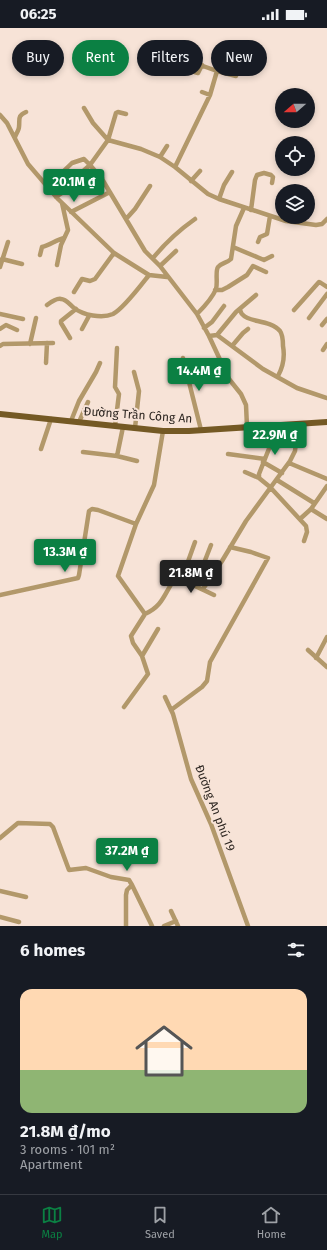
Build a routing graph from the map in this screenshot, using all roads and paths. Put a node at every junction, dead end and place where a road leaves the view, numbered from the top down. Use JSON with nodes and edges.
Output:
{"nodes":[{"id":1,"x":216,"y":76,"type":"edge"},
{"id":2,"x":202,"y":92,"type":"dead end"},
{"id":3,"x":210,"y":95,"type":"junction"},
{"id":4,"x":84,"y":108,"type":"dead end"},
{"id":5,"x":26,"y":112,"type":"dead end"},
{"id":6,"x":126,"y":114,"type":"dead end"},
{"id":7,"x":0,"y":115,"type":"edge"},
{"id":8,"x":15,"y":137,"type":"junction"},
{"id":9,"x":108,"y":140,"type":"junction"},
{"id":10,"x":167,"y":146,"type":"dead end"},
{"id":11,"x":160,"y":157,"type":"junction"},
{"id":12,"x":90,"y":165,"type":"junction"},
{"id":13,"x":175,"y":167,"type":"junction"},
{"id":14,"x":200,"y":170,"type":"dead end"},
{"id":15,"x":232,"y":172,"type":"dead end"},
{"id":16,"x":81,"y":173,"type":"dead end"},
{"id":17,"x":102,"y":178,"type":"junction"},
{"id":18,"x":191,"y":181,"type":"junction"},
{"id":19,"x":272,"y":183,"type":"dead end"},
{"id":20,"x":150,"y":186,"type":"dead end"},
{"id":21,"x":47,"y":187,"type":"junction"},
{"id":22,"x":110,"y":192,"type":"junction"},
{"id":23,"x":56,"y":197,"type":"junction"},
{"id":24,"x":219,"y":199,"type":"junction"},
{"id":25,"x":62,"y":203,"type":"junction"},
{"id":26,"x":244,"y":208,"type":"junction"},
{"id":27,"x":251,"y":210,"type":"junction"},
{"id":28,"x":71,"y":212,"type":"junction"},
{"id":29,"x":270,"y":216,"type":"junction"},
{"id":30,"x":126,"y":219,"type":"junction"},
{"id":31,"x":195,"y":219,"type":"dead end"},
{"id":32,"x":327,"y":219,"type":"edge"},
{"id":33,"x":64,"y":238,"type":"junction"},
{"id":34,"x":8,"y":242,"type":"dead end"},
{"id":35,"x":258,"y":242,"type":"dead end"},
{"id":36,"x":233,"y":247,"type":"junction"},
{"id":37,"x":176,"y":251,"type":"dead end"},
{"id":38,"x":114,"y":253,"type":"junction"},
{"id":39,"x":2,"y":255,"type":"edge"},
{"id":40,"x":40,"y":256,"type":"dead end"},
{"id":41,"x":272,"y":256,"type":"dead end"},
{"id":42,"x":153,"y":258,"type":"junction"},
{"id":43,"x":22,"y":264,"type":"dead end"},
{"id":44,"x":56,"y":266,"type":"dead end"},
{"id":45,"x":160,"y":266,"type":"junction"},
{"id":46,"x":0,"y":267,"type":"edge"},
{"id":47,"x":266,"y":272,"type":"dead end"},
{"id":48,"x":149,"y":275,"type":"junction"},
{"id":49,"x":167,"y":277,"type":"junction"},
{"id":50,"x":327,"y":287,"type":"edge"},
{"id":51,"x":215,"y":290,"type":"junction"},
{"id":52,"x":74,"y":292,"type":"dead end"},
{"id":53,"x":327,"y":294,"type":"edge"},
{"id":54,"x":256,"y":295,"type":"dead end"},
{"id":55,"x":47,"y":305,"type":"dead end"},
{"id":56,"x":224,"y":306,"type":"dead end"},
{"id":57,"x":76,"y":309,"type":"junction"},
{"id":58,"x":240,"y":310,"type":"junction"},
{"id":59,"x":294,"y":310,"type":"dead end"},
{"id":60,"x":0,"y":314,"type":"edge"},
{"id":61,"x":197,"y":314,"type":"junction"},
{"id":62,"x":89,"y":316,"type":"junction"},
{"id":63,"x":36,"y":318,"type":"dead end"},
{"id":64,"x":309,"y":318,"type":"dead end"},
{"id":65,"x":23,"y":319,"type":"dead end"},
{"id":66,"x":327,"y":319,"type":"edge"},
{"id":67,"x":322,"y":325,"type":"dead end"},
{"id":68,"x":204,"y":328,"type":"junction"},
{"id":69,"x":0,"y":329,"type":"edge"},
{"id":70,"x":82,"y":329,"type":"dead end"},
{"id":71,"x":248,"y":329,"type":"dead end"},
{"id":72,"x":17,"y":330,"type":"dead end"},
{"id":73,"x":217,"y":335,"type":"junction"},
{"id":74,"x":209,"y":336,"type":"junction"},
{"id":75,"x":70,"y":338,"type":"dead end"},
{"id":76,"x":30,"y":344,"type":"junction"},
{"id":77,"x":327,"y":344,"type":"edge"},
{"id":78,"x":0,"y":346,"type":"edge"},
{"id":79,"x":232,"y":346,"type":"junction"},
{"id":80,"x":117,"y":348,"type":"dead end"},
{"id":81,"x":322,"y":350,"type":"dead end"},
{"id":82,"x":183,"y":358,"type":"dead end"},
{"id":83,"x":46,"y":363,"type":"dead end"},
{"id":84,"x":100,"y":363,"type":"dead end"},
{"id":85,"x":134,"y":372,"type":"dead end"},
{"id":86,"x":278,"y":376,"type":"junction"},
{"id":87,"x":327,"y":398,"type":"edge"},
{"id":88,"x":88,"y":402,"type":"dead end"},
{"id":89,"x":0,"y":414,"type":"edge"},
{"id":90,"x":51,"y":419,"type":"junction"},
{"id":91,"x":71,"y":421,"type":"junction"},
{"id":92,"x":79,"y":422,"type":"junction"},
{"id":93,"x":327,"y":422,"type":"edge"},
{"id":94,"x":298,"y":424,"type":"junction"},
{"id":95,"x":275,"y":425,"type":"junction"},
{"id":96,"x":115,"y":426,"type":"junction"},
{"id":97,"x":123,"y":427,"type":"junction"},
{"id":98,"x":247,"y":427,"type":"junction"},
{"id":99,"x":135,"y":428,"type":"junction"},
{"id":100,"x":201,"y":430,"type":"junction"},
{"id":101,"x":163,"y":431,"type":"junction"},
{"id":102,"x":41,"y":449,"type":"dead end"},
{"id":103,"x":83,"y":452,"type":"dead end"},
{"id":104,"x":228,"y":454,"type":"dead end"},
{"id":105,"x":117,"y":456,"type":"junction"},
{"id":106,"x":264,"y":460,"type":"junction"},
{"id":107,"x":137,"y":461,"type":"dead end"},
{"id":108,"x":288,"y":463,"type":"junction"},
{"id":109,"x":245,"y":472,"type":"dead end"},
{"id":110,"x":282,"y":472,"type":"junction"},
{"id":111,"x":259,"y":478,"type":"junction"},
{"id":112,"x":327,"y":479,"type":"edge"},
{"id":113,"x":277,"y":480,"type":"junction"},
{"id":114,"x":327,"y":486,"type":"edge"},
{"id":115,"x":270,"y":487,"type":"junction"},
{"id":116,"x":314,"y":503,"type":"junction"},
{"id":117,"x":310,"y":509,"type":"junction"},
{"id":118,"x":300,"y":519,"type":"junction"},
{"id":119,"x":327,"y":519,"type":"edge"},
{"id":120,"x":134,"y":523,"type":"junction"},
{"id":121,"x":304,"y":541,"type":"dead end"},
{"id":122,"x":195,"y":542,"type":"dead end"},
{"id":123,"x":211,"y":545,"type":"dead end"},
{"id":124,"x":230,"y":547,"type":"junction"},
{"id":125,"x":181,"y":581,"type":"junction"},
{"id":126,"x":195,"y":586,"type":"junction"},
{"id":127,"x":203,"y":589,"type":"junction"},
{"id":128,"x":0,"y":595,"type":"edge"},
{"id":129,"x":214,"y":595,"type":"dead end"},
{"id":130,"x":145,"y":614,"type":"junction"},
{"id":131,"x":158,"y":629,"type":"dead end"},
{"id":132,"x":327,"y":637,"type":"edge"},
{"id":133,"x":308,"y":650,"type":"dead end"},
{"id":134,"x":142,"y":656,"type":"junction"},
{"id":135,"x":316,"y":658,"type":"junction"},
{"id":136,"x":327,"y":666,"type":"edge"},
{"id":137,"x":165,"y":697,"type":"dead end"},
{"id":138,"x":124,"y":707,"type":"dead end"},
{"id":139,"x":171,"y":710,"type":"junction"},
{"id":140,"x":0,"y":838,"type":"edge"},
{"id":141,"x":132,"y":885,"type":"junction"},
{"id":142,"x":0,"y":890,"type":"edge"},
{"id":143,"x":26,"y":897,"type":"dead end"},
{"id":144,"x":171,"y":911,"type":"dead end"},
{"id":145,"x":0,"y":917,"type":"edge"},
{"id":146,"x":19,"y":922,"type":"dead end"},
{"id":147,"x":177,"y":924,"type":"edge"},
{"id":148,"x":126,"y":926,"type":"edge"},
{"id":149,"x":152,"y":926,"type":"edge"},
{"id":150,"x":164,"y":926,"type":"edge"},
{"id":151,"x":248,"y":926,"type":"edge"}],
"edges":[{"from":1,"to":3,"type":"street"},
{"from":2,"to":3,"type":"street"},
{"from":3,"to":13,"type":"street"},
{"from":4,"to":9,"type":"street"},
{"from":5,"to":8,"type":"street"},
{"from":6,"to":9,"type":"street"},
{"from":7,"to":8,"type":"street"},
{"from":8,"to":21,"type":"street"},
{"from":9,"to":11,"type":"street"},
{"from":9,"to":12,"type":"street"},
{"from":10,"to":11,"type":"street"},
{"from":11,"to":13,"type":"street"},
{"from":12,"to":16,"type":"street"},
{"from":12,"to":17,"type":"street"},
{"from":12,"to":21,"type":"street"},
{"from":13,"to":18,"type":"street"},
{"from":14,"to":18,"type":"street"},
{"from":15,"to":24,"type":"street"},
{"from":17,"to":22,"type":"street"},
{"from":17,"to":23,"type":"street"},
{"from":18,"to":24,"type":"street"},
{"from":19,"to":27,"type":"street"},
{"from":20,"to":30,"type":"street"},
{"from":21,"to":23,"type":"street"},
{"from":22,"to":28,"type":"street"},
{"from":22,"to":30,"type":"street"},
{"from":23,"to":25,"type":"street"},
{"from":24,"to":26,"type":"street"},
{"from":25,"to":28,"type":"street"},
{"from":25,"to":33,"type":"street"},
{"from":26,"to":27,"type":"street"},
{"from":26,"to":36,"type":"street"},
{"from":27,"to":29,"type":"street"},
{"from":28,"to":38,"type":"street"},
{"from":29,"to":32,"type":"street"},
{"from":29,"to":35,"type":"street"},
{"from":30,"to":42,"type":"street"},
{"from":31,"to":42,"type":"street"},
{"from":33,"to":40,"type":"street"},
{"from":33,"to":44,"type":"street"},
{"from":34,"to":39,"type":"street"},
{"from":36,"to":41,"type":"street"},
{"from":36,"to":51,"type":"street"},
{"from":37,"to":45,"type":"street"},
{"from":38,"to":48,"type":"street"},
{"from":38,"to":52,"type":"street"},
{"from":39,"to":43,"type":"street"},
{"from":39,"to":46,"type":"street"},
{"from":42,"to":45,"type":"street"},
{"from":45,"to":49,"type":"street"},
{"from":47,"to":51,"type":"street"},
{"from":48,"to":49,"type":"street"},
{"from":48,"to":62,"type":"street"},
{"from":49,"to":61,"type":"street"},
{"from":50,"to":59,"type":"street"},
{"from":51,"to":61,"type":"street"},
{"from":53,"to":64,"type":"street"},
{"from":54,"to":58,"type":"street"},
{"from":55,"to":57,"type":"street"},
{"from":56,"to":68,"type":"street"},
{"from":57,"to":62,"type":"street"},
{"from":57,"to":75,"type":"street"},
{"from":58,"to":73,"type":"street"},
{"from":58,"to":86,"type":"street"},
{"from":60,"to":65,"type":"street"},
{"from":61,"to":68,"type":"street"},
{"from":62,"to":70,"type":"street"},
{"from":63,"to":76,"type":"street"},
{"from":66,"to":67,"type":"street"},
{"from":68,"to":74,"type":"street"},
{"from":69,"to":72,"type":"street"},
{"from":71,"to":79,"type":"street"},
{"from":73,"to":74,"type":"street"},
{"from":73,"to":79,"type":"street"},
{"from":74,"to":98,"type":"street"},
{"from":76,"to":78,"type":"street"},
{"from":76,"to":83,"type":"street"},
{"from":77,"to":81,"type":"street"},
{"from":79,"to":86,"type":"street"},
{"from":80,"to":96,"type":"street"},
{"from":82,"to":100,"type":"street"},
{"from":84,"to":91,"type":"street"},
{"from":85,"to":99,"type":"street"},
{"from":86,"to":87,"type":"street"},
{"from":88,"to":92,"type":"street"},
{"from":89,"to":90,"type":"main road","name":"Đường Trần Công An"},
{"from":90,"to":91,"type":"main road","name":"Đường Trần Công An"},
{"from":90,"to":102,"type":"street"},
{"from":91,"to":92,"type":"main road","name":"Đường Trần Công An"},
{"from":92,"to":96,"type":"main road","name":"Đường Trần Công An"},
{"from":93,"to":94,"type":"main road","name":"Đường Trần Công An"},
{"from":94,"to":95,"type":"main road","name":"Đường Trần Công An"},
{"from":94,"to":108,"type":"street"},
{"from":95,"to":98,"type":"main road","name":"Đường Trần Công An"},
{"from":95,"to":106,"type":"street"},
{"from":96,"to":97,"type":"main road","name":"Đường Trần Công An"},
{"from":97,"to":99,"type":"main road","name":"Đường Trần Công An"},
{"from":97,"to":105,"type":"street"},
{"from":98,"to":100,"type":"main road","name":"Đường Trần Công An"},
{"from":99,"to":101,"type":"main road","name":"Đường Trần Công An"},
{"from":100,"to":101,"type":"main road","name":"Đường Trần Công An"},
{"from":101,"to":120,"type":"street"},
{"from":103,"to":105,"type":"street"},
{"from":104,"to":106,"type":"street"},
{"from":105,"to":107,"type":"street"},
{"from":106,"to":110,"type":"street"},
{"from":106,"to":111,"type":"street"},
{"from":108,"to":110,"type":"street"},
{"from":108,"to":112,"type":"street"},
{"from":109,"to":111,"type":"street"},
{"from":110,"to":113,"type":"street"},
{"from":111,"to":115,"type":"street"},
{"from":113,"to":115,"type":"street"},
{"from":113,"to":116,"type":"street"},
{"from":114,"to":116,"type":"street"},
{"from":115,"to":118,"type":"street"},
{"from":115,"to":124,"type":"street"},
{"from":116,"to":117,"type":"street"},
{"from":117,"to":118,"type":"street"},
{"from":117,"to":119,"type":"street"},
{"from":118,"to":121,"type":"street"},
{"from":120,"to":128,"type":"street"},
{"from":120,"to":130,"type":"street"},
{"from":122,"to":125,"type":"street"},
{"from":123,"to":126,"type":"street"},
{"from":124,"to":127,"type":"street"},
{"from":124,"to":139,"type":"street"},
{"from":125,"to":126,"type":"street"},
{"from":125,"to":130,"type":"street"},
{"from":126,"to":127,"type":"street"},
{"from":127,"to":129,"type":"street"},
{"from":130,"to":134,"type":"street"},
{"from":131,"to":134,"type":"street"},
{"from":132,"to":135,"type":"street"},
{"from":133,"to":135,"type":"street"},
{"from":134,"to":138,"type":"street"},
{"from":135,"to":136,"type":"street"},
{"from":137,"to":139,"type":"street","name":"Đường An phú 19"},
{"from":139,"to":151,"type":"street","name":"Đường An phú 19"},
{"from":140,"to":141,"type":"street"},
{"from":141,"to":148,"type":"street"},
{"from":141,"to":149,"type":"street"},
{"from":142,"to":143,"type":"street"},
{"from":144,"to":147,"type":"street"},
{"from":145,"to":146,"type":"street"},
{"from":147,"to":150,"type":"street"}]}
